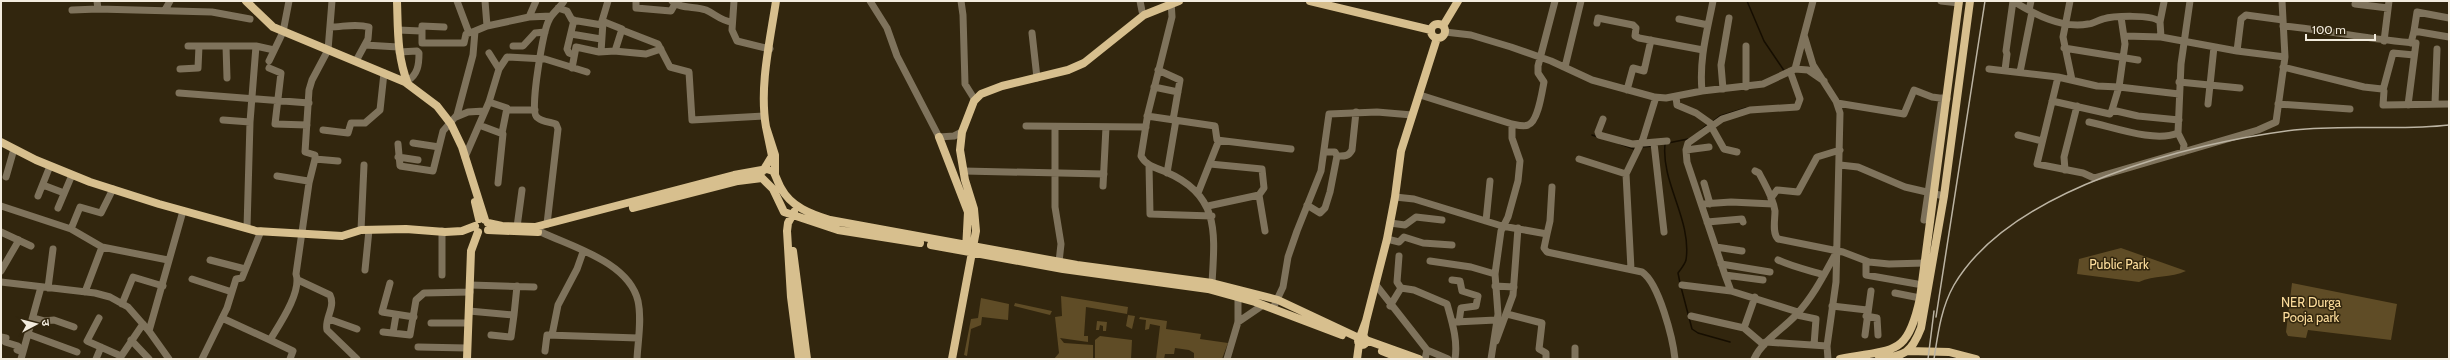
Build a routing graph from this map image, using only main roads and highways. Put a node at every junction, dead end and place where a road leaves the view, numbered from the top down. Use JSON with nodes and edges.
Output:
{"nodes":[{"id":1,"x":246,"y":1,"type":"edge"},
{"id":2,"x":397,"y":1,"type":"edge"},
{"id":3,"x":776,"y":1,"type":"edge"},
{"id":4,"x":1310,"y":1,"type":"edge"},
{"id":5,"x":1458,"y":1,"type":"edge"},
{"id":6,"x":1970,"y":1,"type":"edge"},
{"id":7,"x":1172,"y":2,"type":"edge"},
{"id":8,"x":1959,"y":2,"type":"edge"},
{"id":9,"x":1444,"y":29,"type":"junction"},
{"id":10,"x":1431,"y":30,"type":"junction"},
{"id":11,"x":1437,"y":38,"type":"junction"},
{"id":12,"x":1037,"y":77,"type":"junction"},
{"id":13,"x":408,"y":83,"type":"junction"},
{"id":14,"x":766,"y":127,"type":"junction"},
{"id":15,"x":939,"y":137,"type":"road end"},
{"id":16,"x":1,"y":142,"type":"edge"},
{"id":17,"x":763,"y":174,"type":"junction"},
{"id":18,"x":775,"y":174,"type":"junction"},
{"id":19,"x":657,"y":199,"type":"junction"},
{"id":20,"x":798,"y":206,"type":"junction"},
{"id":21,"x":791,"y":215,"type":"junction"},
{"id":22,"x":481,"y":227,"type":"junction"},
{"id":23,"x":970,"y":249,"type":"junction"},
{"id":24,"x":1140,"y":277,"type":"junction"},
{"id":25,"x":1362,"y":341,"type":"junction"},
{"id":26,"x":467,"y":359,"type":"edge"},
{"id":27,"x":799,"y":359,"type":"edge"},
{"id":28,"x":807,"y":359,"type":"edge"},
{"id":29,"x":948,"y":359,"type":"edge"},
{"id":30,"x":952,"y":359,"type":"edge"},
{"id":31,"x":1357,"y":359,"type":"edge"},
{"id":32,"x":1361,"y":359,"type":"edge"},
{"id":33,"x":1402,"y":359,"type":"edge"},
{"id":34,"x":1419,"y":359,"type":"edge"},
{"id":35,"x":1840,"y":359,"type":"edge"},
{"id":36,"x":1860,"y":359,"type":"edge"},
{"id":37,"x":1879,"y":359,"type":"edge"},
{"id":38,"x":1976,"y":359,"type":"edge"}],
"edges":[{"from":1,"to":13,"type":"main road"},
{"from":2,"to":13,"type":"main road"},
{"from":3,"to":14,"type":"main road"},
{"from":4,"to":10,"type":"main road"},
{"from":5,"to":9,"type":"main road"},
{"from":6,"to":37,"type":"main road"},
{"from":7,"to":12,"type":"main road"},
{"from":7,"to":12,"type":"main road"},
{"from":8,"to":35,"type":"main road"},
{"from":9,"to":10,"type":"main road"},
{"from":9,"to":11,"type":"main road"},
{"from":10,"to":11,"type":"main road"},
{"from":11,"to":25,"type":"main road"},
{"from":12,"to":23,"type":"main road"},
{"from":13,"to":22,"type":"main road"},
{"from":14,"to":17,"type":"main road"},
{"from":14,"to":18,"type":"main road"},
{"from":15,"to":23,"type":"main road"},
{"from":16,"to":22,"type":"main road"},
{"from":17,"to":18,"type":"main road"},
{"from":17,"to":19,"type":"main road"},
{"from":17,"to":21,"type":"main road"},
{"from":18,"to":20,"type":"main road"},
{"from":19,"to":22,"type":"main road"},
{"from":19,"to":22,"type":"main road"},
{"from":20,"to":21,"type":"main road"},
{"from":20,"to":23,"type":"main road"},
{"from":21,"to":23,"type":"main road"},
{"from":21,"to":27,"type":"main road"},
{"from":21,"to":28,"type":"main road"},
{"from":22,"to":26,"type":"main road"},
{"from":23,"to":24,"type":"main road"},
{"from":23,"to":29,"type":"main road"},
{"from":23,"to":30,"type":"main road"},
{"from":24,"to":25,"type":"main road"},
{"from":24,"to":25,"type":"main road"},
{"from":25,"to":31,"type":"main road"},
{"from":25,"to":32,"type":"main road"},
{"from":25,"to":33,"type":"main road"},
{"from":25,"to":34,"type":"main road"},
{"from":36,"to":38,"type":"main road"}]}
